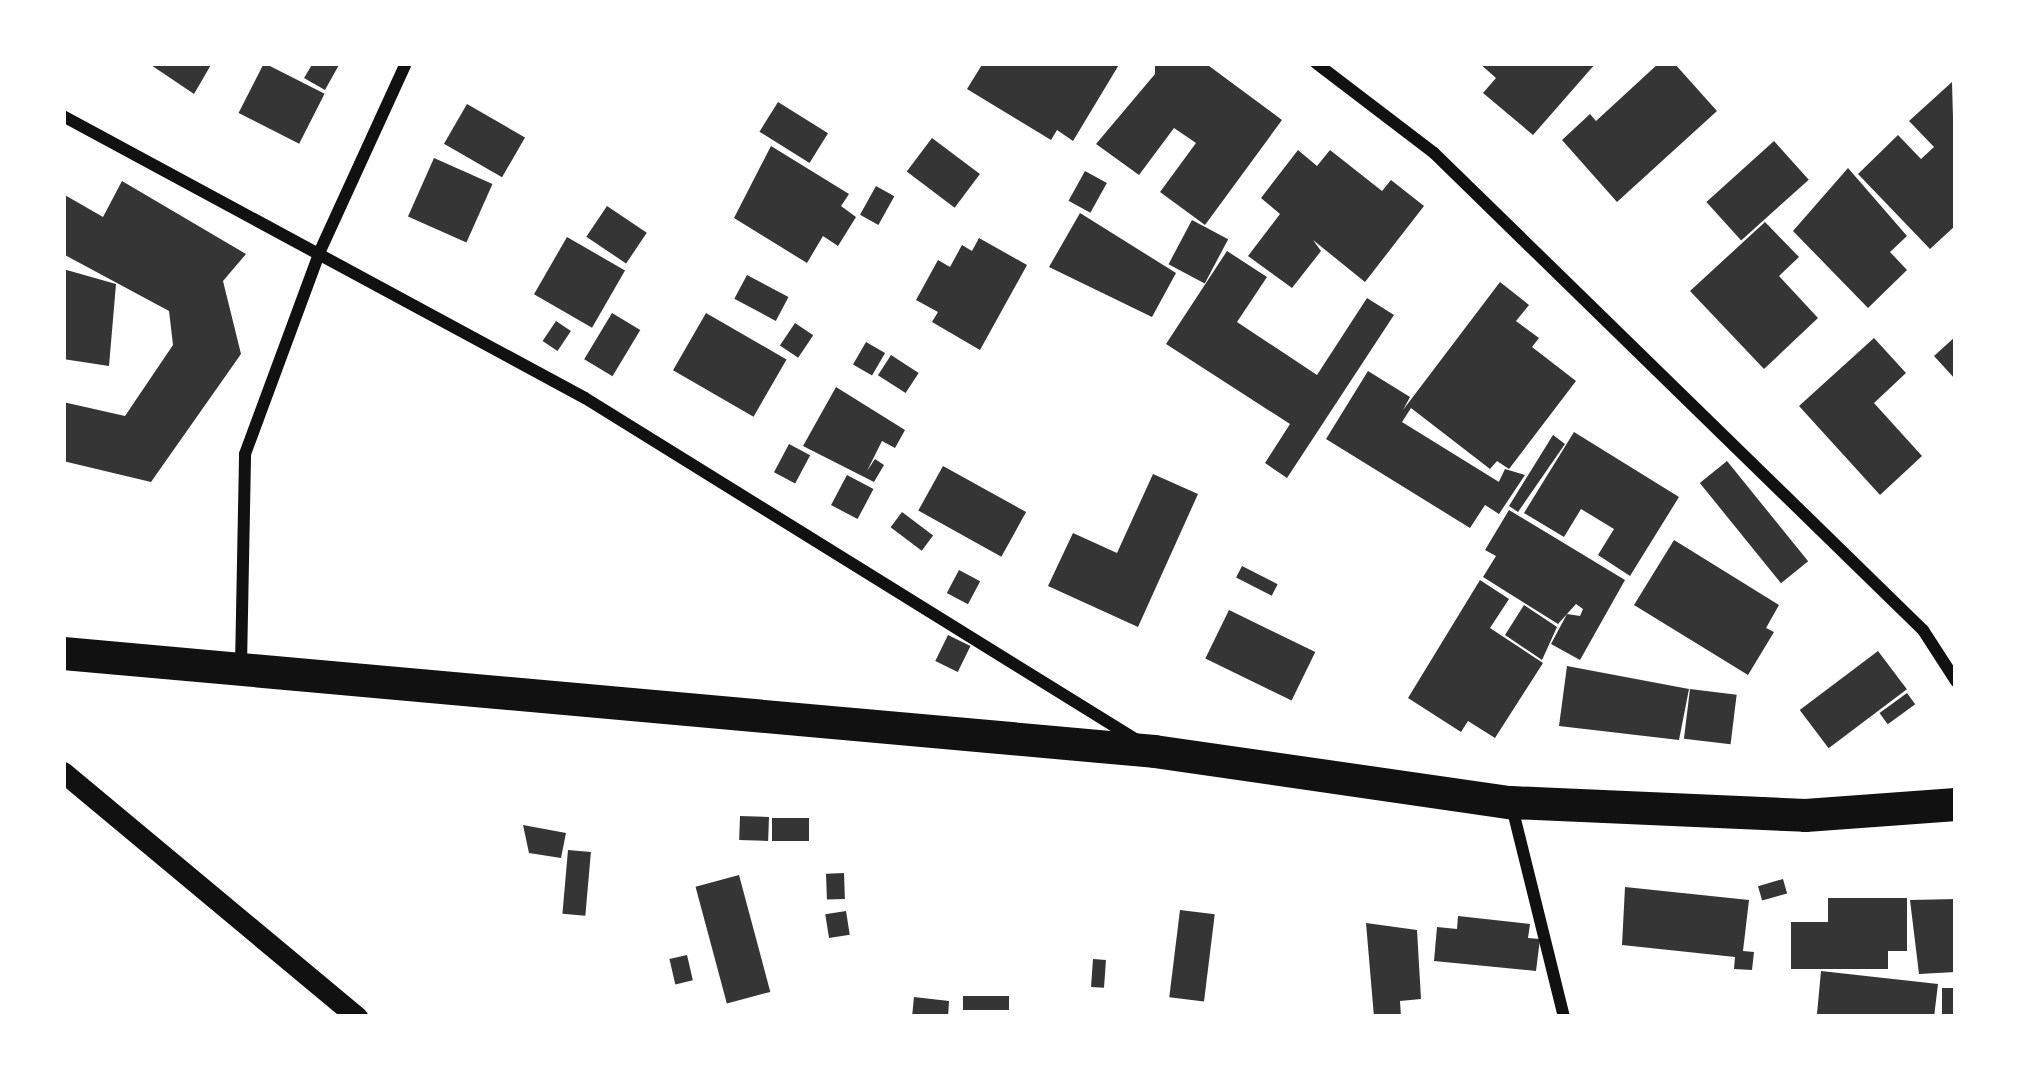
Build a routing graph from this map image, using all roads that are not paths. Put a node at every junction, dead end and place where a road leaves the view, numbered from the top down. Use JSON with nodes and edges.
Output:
{"nodes":[{"id":1,"x":406,"y":63,"type":"edge"},
{"id":2,"x":1316,"y":63,"type":"edge"},
{"id":3,"x":63,"y":116,"type":"edge"},
{"id":4,"x":320,"y":250,"type":"junction"},
{"id":5,"x":63,"y":653,"type":"edge"},
{"id":6,"x":242,"y":670,"type":"junction"},
{"id":7,"x":1956,"y":681,"type":"edge"},
{"id":8,"x":1154,"y":751,"type":"junction"},
{"id":9,"x":63,"y":772,"type":"edge"},
{"id":10,"x":1510,"y":802,"type":"junction"},
{"id":11,"x":1956,"y":804,"type":"edge"},
{"id":12,"x":356,"y":1017,"type":"edge"},
{"id":13,"x":1564,"y":1017,"type":"edge"}],
"edges":[{"from":1,"to":4,"type":"street"},
{"from":2,"to":7,"type":"street"},
{"from":3,"to":4,"type":"street"},
{"from":4,"to":6,"type":"street"},
{"from":4,"to":8,"type":"street"},
{"from":5,"to":6,"type":"highway"},
{"from":6,"to":8,"type":"highway"},
{"from":8,"to":10,"type":"highway"},
{"from":9,"to":12,"type":"street"},
{"from":10,"to":11,"type":"highway"},
{"from":10,"to":13,"type":"street"}]}
